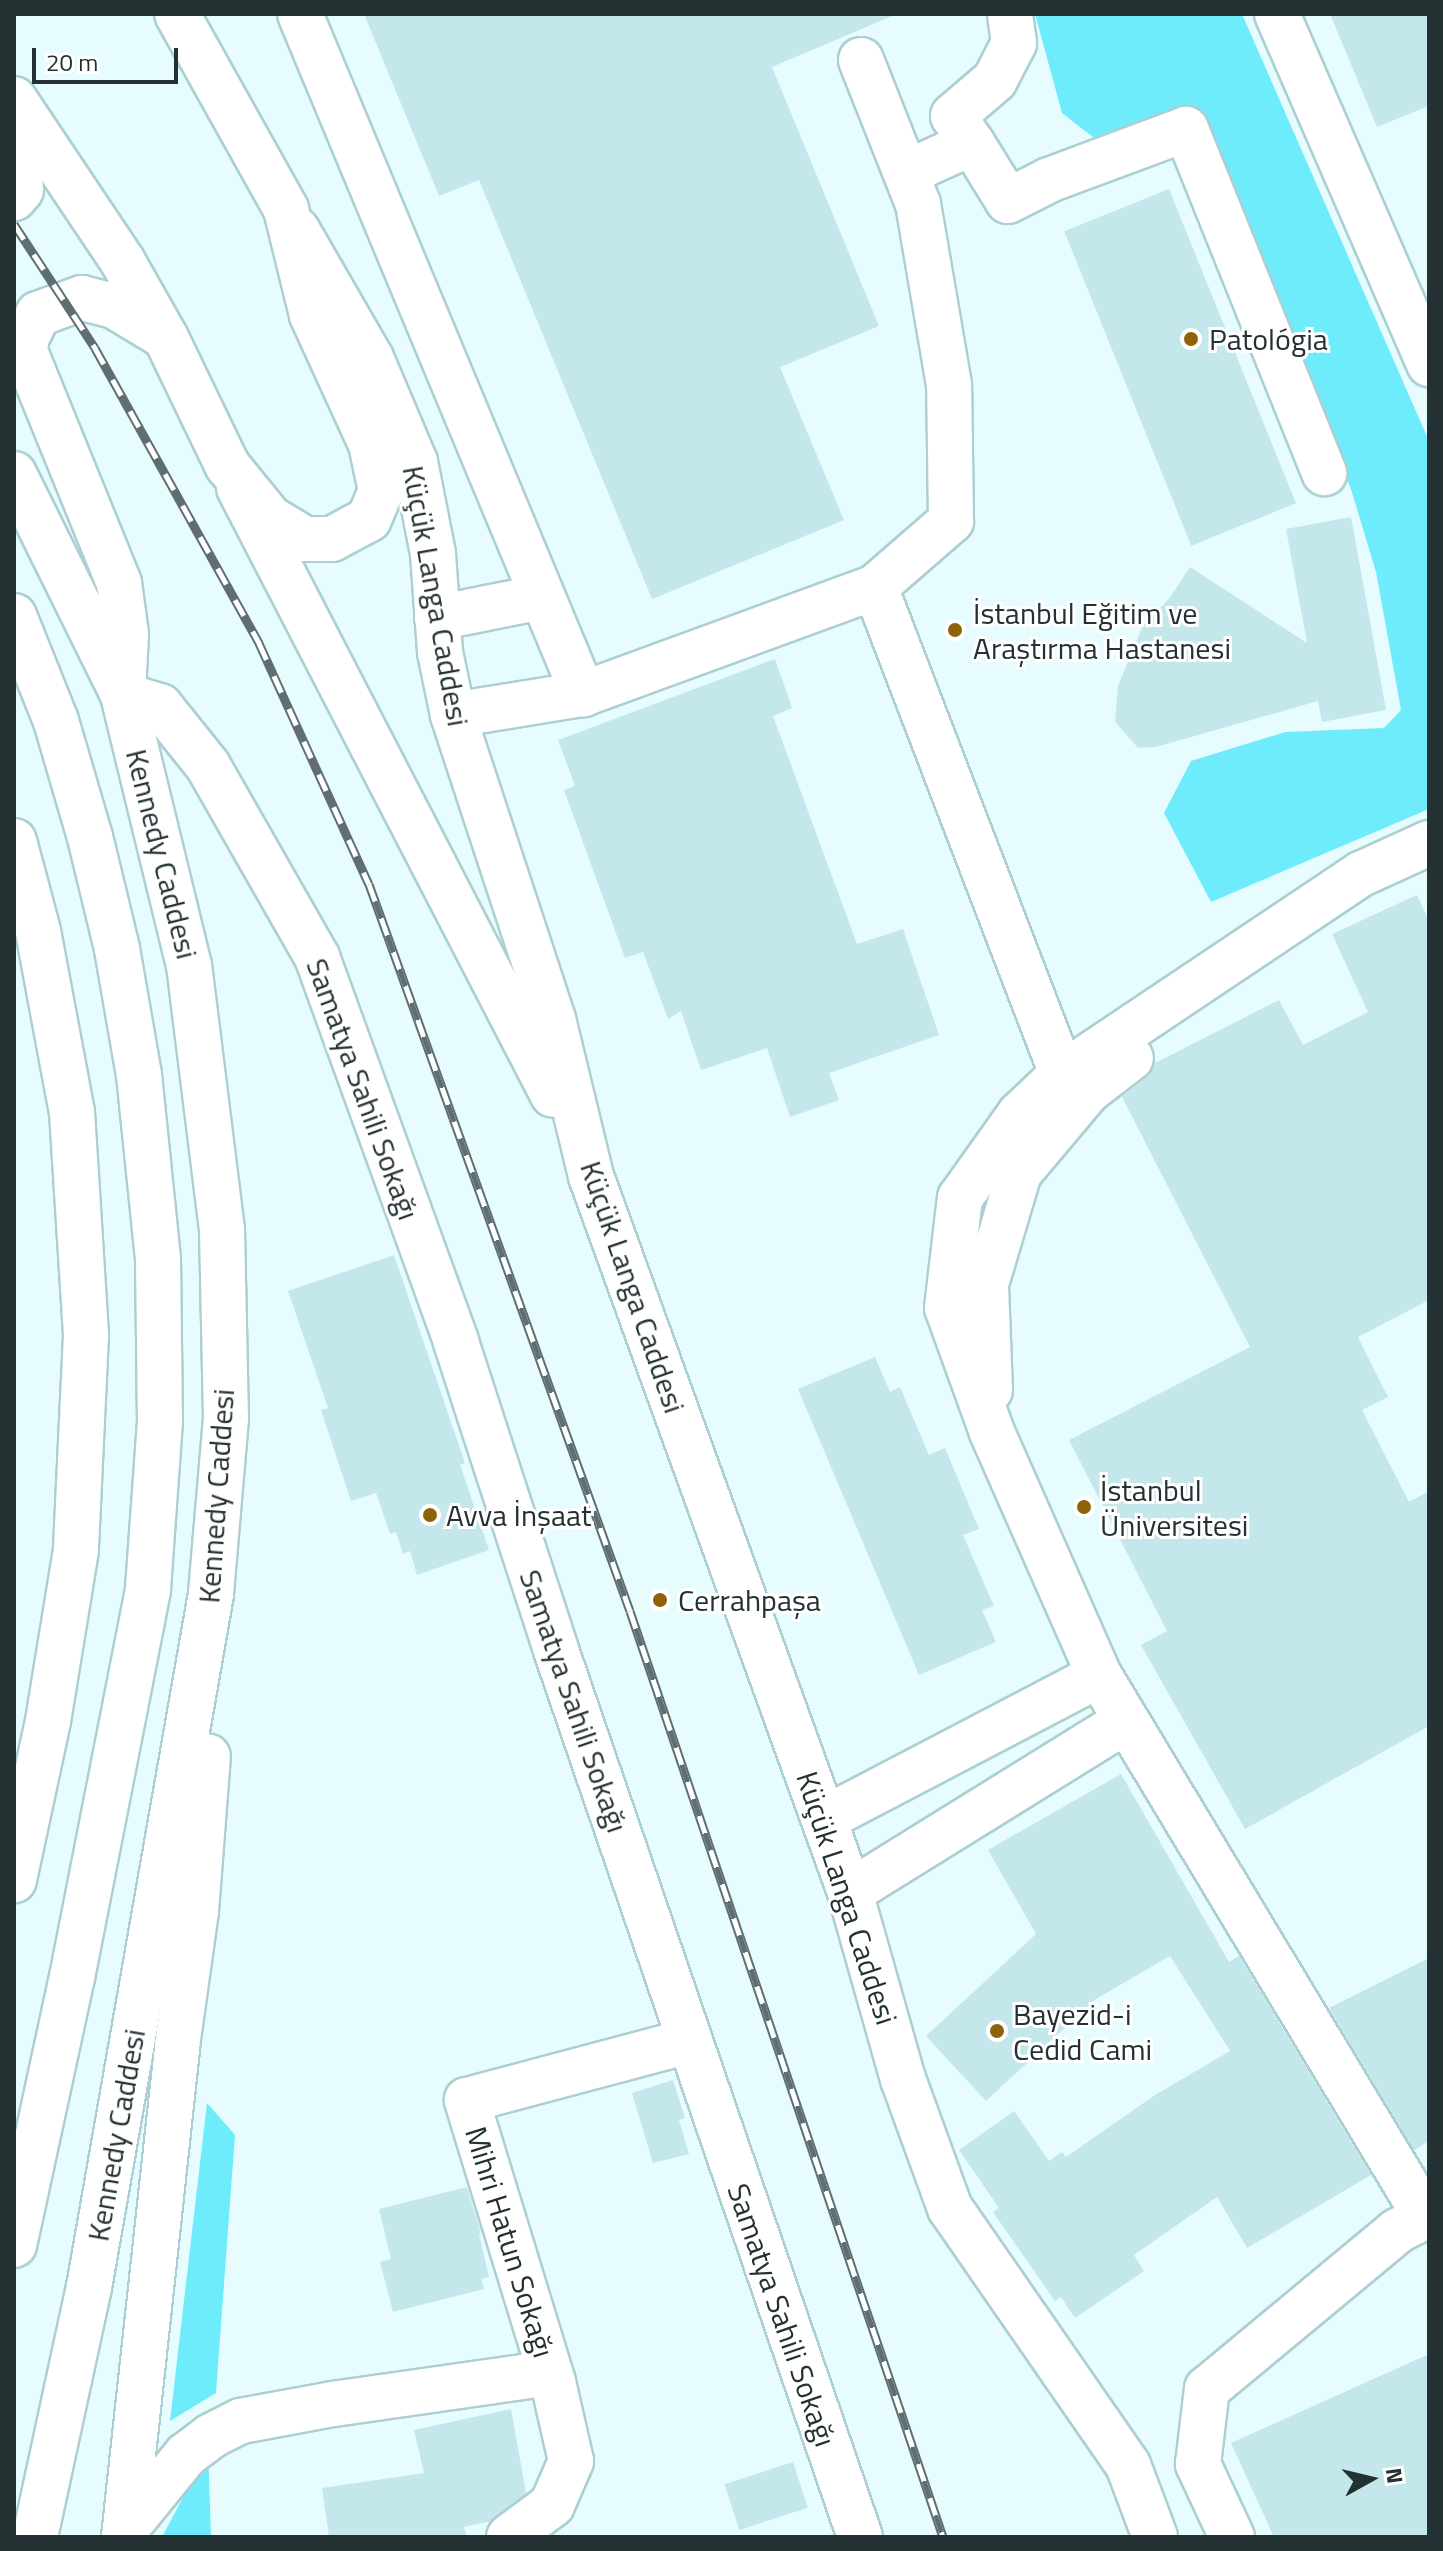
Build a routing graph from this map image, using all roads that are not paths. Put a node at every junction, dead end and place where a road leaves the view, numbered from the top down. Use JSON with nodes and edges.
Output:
{"nodes":[{"id":1,"x":177,"y":14,"type":"edge"},
{"id":2,"x":300,"y":14,"type":"edge"},
{"id":3,"x":1010,"y":14,"type":"edge"},
{"id":4,"x":1277,"y":14,"type":"edge"},
{"id":5,"x":861,"y":60,"type":"dead end"},
{"id":6,"x":14,"y":99,"type":"edge"},
{"id":7,"x":14,"y":133,"type":"edge"},
{"id":8,"x":972,"y":143,"type":"junction"},
{"id":9,"x":908,"y":172,"type":"junction"},
{"id":10,"x":14,"y":198,"type":"edge"},
{"id":11,"x":286,"y":209,"type":"junction"},
{"id":12,"x":166,"y":338,"type":"junction"},
{"id":13,"x":1429,"y":364,"type":"edge"},
{"id":14,"x":227,"y":465,"type":"junction"},
{"id":15,"x":1324,"y":473,"type":"dead end"},
{"id":16,"x":14,"y":474,"type":"edge"},
{"id":17,"x":875,"y":587,"type":"junction"},
{"id":18,"x":542,"y":597,"type":"junction"},
{"id":19,"x":14,"y":616,"type":"edge"},
{"id":20,"x":437,"y":618,"type":"junction"},
{"id":21,"x":583,"y":694,"type":"junction"},
{"id":22,"x":123,"y":695,"type":"junction"},
{"id":23,"x":453,"y":715,"type":"junction"},
{"id":24,"x":14,"y":841,"type":"edge"},
{"id":25,"x":1429,"y":843,"type":"edge"},
{"id":26,"x":1429,"y":869,"type":"edge"},
{"id":27,"x":1062,"y":1074,"type":"junction"},
{"id":28,"x":591,"y":1176,"type":"junction"},
{"id":29,"x":992,"y":1432,"type":"junction"},
{"id":30,"x":211,"y":1594,"type":"junction"},
{"id":31,"x":1099,"y":1675,"type":"junction"},
{"id":32,"x":1126,"y":1721,"type":"junction"},
{"id":33,"x":824,"y":1819,"type":"junction"},
{"id":34,"x":14,"y":1880,"type":"edge"},
{"id":35,"x":850,"y":1892,"type":"junction"},
{"id":36,"x":688,"y":2041,"type":"junction"},
{"id":37,"x":1427,"y":2216,"type":"edge"},
{"id":38,"x":14,"y":2245,"type":"edge"},
{"id":39,"x":550,"y":2373,"type":"junction"},
{"id":40,"x":125,"y":2534,"type":"edge"},
{"id":41,"x":35,"y":2537,"type":"edge"},
{"id":42,"x":509,"y":2537,"type":"edge"},
{"id":43,"x":860,"y":2537,"type":"edge"},
{"id":44,"x":1155,"y":2537,"type":"edge"},
{"id":45,"x":1232,"y":2537,"type":"edge"}],
"edges":[{"from":1,"to":11,"type":"main road","name":"Küçük Langa Caddesi"},
{"from":2,"to":18,"type":"main road"},
{"from":3,"to":8,"type":"main road"},
{"from":4,"to":13,"type":"main road"},
{"from":5,"to":9,"type":"main road"},
{"from":6,"to":12,"type":"main road"},
{"from":7,"to":10,"type":"main road"},
{"from":8,"to":9,"type":"main road"},
{"from":8,"to":15,"type":"main road"},
{"from":9,"to":17,"type":"main road"},
{"from":11,"to":14,"type":"main road"},
{"from":11,"to":20,"type":"main road","name":"Küçük Langa Caddesi"},
{"from":12,"to":14,"type":"main road"},
{"from":12,"to":22,"type":"main road"},
{"from":14,"to":28,"type":"main road"},
{"from":16,"to":22,"type":"main road","name":"Kennedy Caddesi"},
{"from":17,"to":21,"type":"main road"},
{"from":17,"to":27,"type":"main road"},
{"from":18,"to":20,"type":"main road"},
{"from":18,"to":21,"type":"main road"},
{"from":19,"to":38,"type":"main road"},
{"from":20,"to":23,"type":"main road","name":"Küçük Langa Caddesi"},
{"from":21,"to":23,"type":"main road"},
{"from":22,"to":30,"type":"main road","name":"Kennedy Caddesi"},
{"from":22,"to":36,"type":"main road","name":"Samatya Sahili Sokağı"},
{"from":23,"to":28,"type":"main road","name":"Küçük Langa Caddesi"},
{"from":24,"to":34,"type":"main road"},
{"from":25,"to":27,"type":"main road"},
{"from":26,"to":29,"type":"main road"},
{"from":27,"to":29,"type":"main road"},
{"from":28,"to":33,"type":"main road","name":"Küçük Langa Caddesi"},
{"from":29,"to":31,"type":"main road"},
{"from":30,"to":40,"type":"main road"},
{"from":30,"to":41,"type":"main road","name":"Kennedy Caddesi"},
{"from":31,"to":32,"type":"main road"},
{"from":31,"to":33,"type":"main road"},
{"from":32,"to":35,"type":"main road"},
{"from":32,"to":37,"type":"main road"},
{"from":33,"to":35,"type":"main road","name":"Küçük Langa Caddesi"},
{"from":35,"to":44,"type":"main road","name":"Küçük Langa Caddesi"},
{"from":36,"to":39,"type":"main road","name":"Mihri Hatun Sokağı"},
{"from":36,"to":43,"type":"main road","name":"Samatya Sahili Sokağı"},
{"from":37,"to":45,"type":"main road"},
{"from":39,"to":40,"type":"main road","name":"Mihri Hatun Sokağı"},
{"from":39,"to":42,"type":"main road","name":"Mihri Hatun Sokağı"}]}
